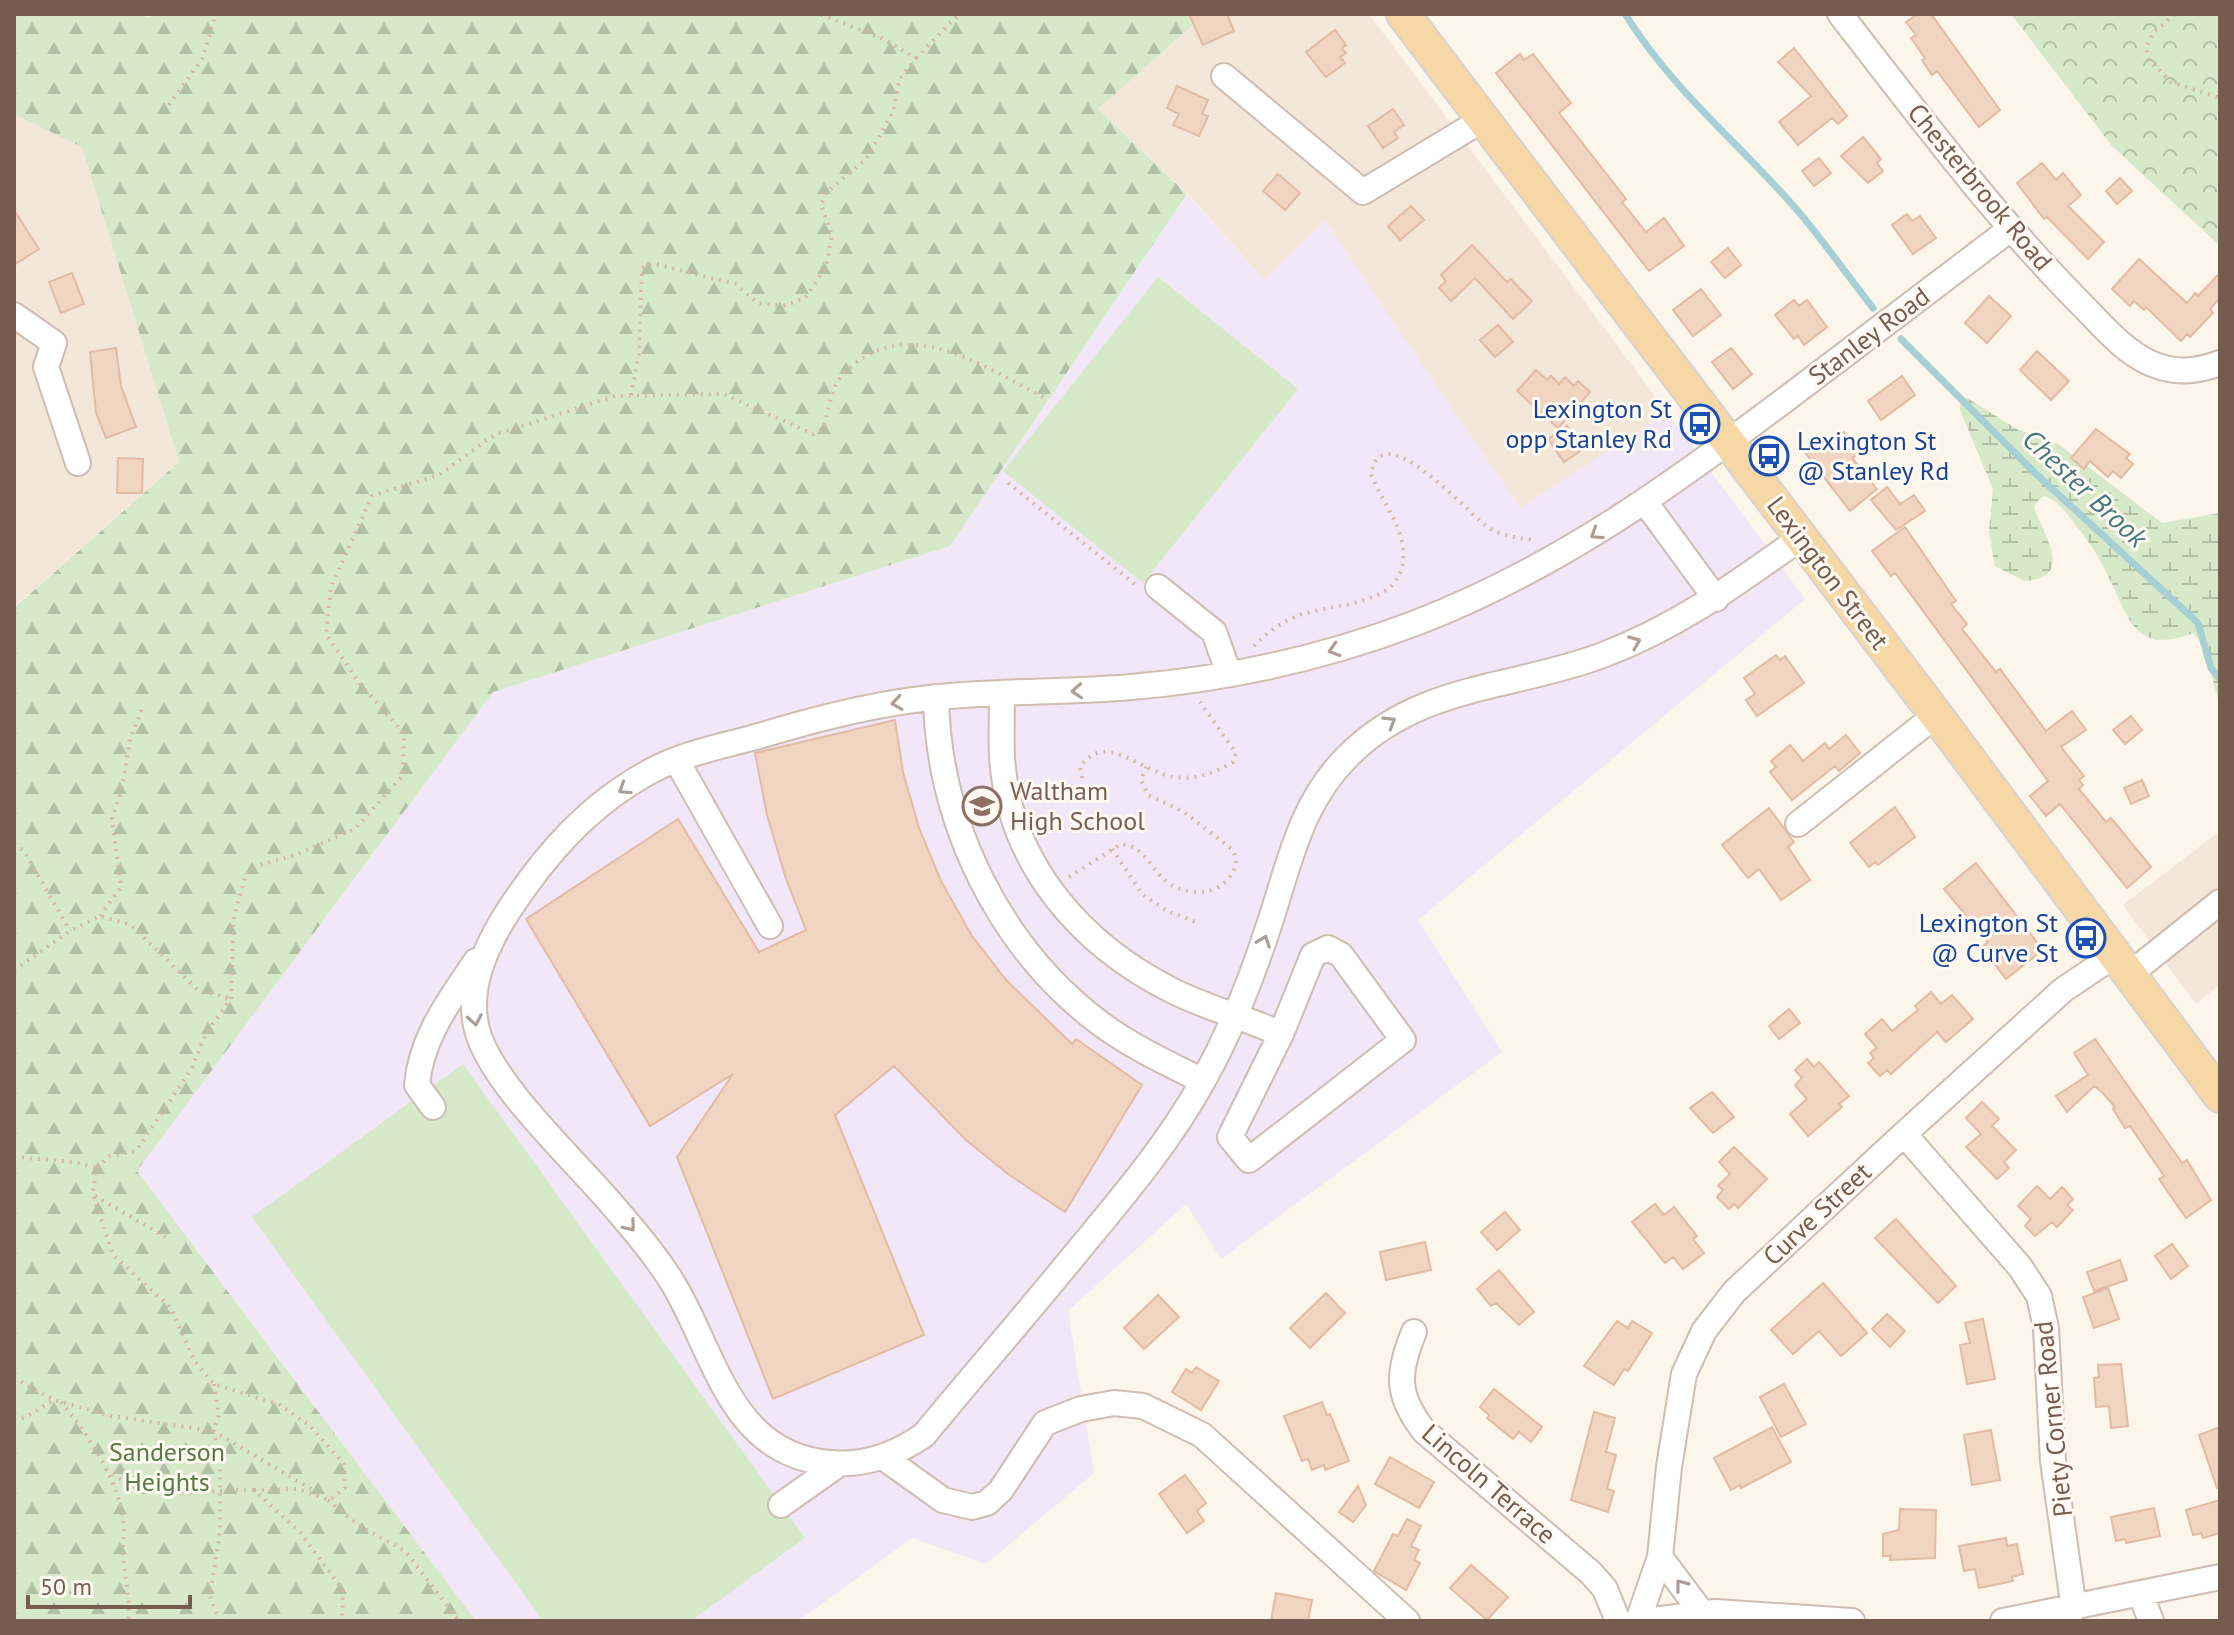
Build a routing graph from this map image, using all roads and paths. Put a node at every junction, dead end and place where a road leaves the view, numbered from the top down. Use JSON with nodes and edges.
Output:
{"nodes":[{"id":1,"x":216,"y":14,"type":"edge"},
{"id":2,"x":820,"y":14,"type":"edge"},
{"id":3,"x":959,"y":14,"type":"edge"},
{"id":4,"x":1403,"y":14,"type":"edge"},
{"id":5,"x":1840,"y":14,"type":"edge"},
{"id":6,"x":2175,"y":14,"type":"edge"},
{"id":7,"x":916,"y":58,"type":"junction"},
{"id":8,"x":1224,"y":76,"type":"dead end"},
{"id":9,"x":2220,"y":98,"type":"edge"},
{"id":10,"x":169,"y":105,"type":"dead end"},
{"id":11,"x":1482,"y":120,"type":"junction"},
{"id":12,"x":2009,"y":230,"type":"junction"},
{"id":13,"x":14,"y":315,"type":"edge"},
{"id":14,"x":2220,"y":363,"type":"edge"},
{"id":15,"x":631,"y":395,"type":"junction"},
{"id":16,"x":1047,"y":399,"type":"dead end"},
{"id":17,"x":1729,"y":442,"type":"junction"},
{"id":18,"x":78,"y":463,"type":"dead end"},
{"id":19,"x":1008,"y":483,"type":"dead end"},
{"id":20,"x":1645,"y":502,"type":"junction"},
{"id":21,"x":1802,"y":537,"type":"junction"},
{"id":22,"x":1539,"y":540,"type":"dead end"},
{"id":23,"x":1148,"y":587,"type":"joint"},
{"id":24,"x":1716,"y":599,"type":"junction"},
{"id":25,"x":1252,"y":652,"type":"dead end"},
{"id":26,"x":1229,"y":674,"type":"junction"},
{"id":27,"x":1198,"y":693,"type":"dead end"},
{"id":28,"x":1002,"y":696,"type":"junction"},
{"id":29,"x":936,"y":697,"type":"junction"},
{"id":30,"x":143,"y":706,"type":"dead end"},
{"id":31,"x":1936,"y":715,"type":"junction"},
{"id":32,"x":677,"y":761,"type":"junction"},
{"id":33,"x":1146,"y":767,"type":"junction"},
{"id":34,"x":1082,"y":778,"type":"dead end"},
{"id":35,"x":1798,"y":824,"type":"dead end"},
{"id":36,"x":14,"y":844,"type":"edge"},
{"id":37,"x":1112,"y":849,"type":"junction"},
{"id":38,"x":1076,"y":872,"type":"dead end"},
{"id":39,"x":2220,"y":902,"type":"edge"},
{"id":40,"x":100,"y":916,"type":"junction"},
{"id":41,"x":1196,"y":922,"type":"dead end"},
{"id":42,"x":770,"y":926,"type":"dead end"},
{"id":43,"x":70,"y":931,"type":"junction"},
{"id":44,"x":488,"y":942,"type":"junction"},
{"id":45,"x":2122,"y":964,"type":"junction"},
{"id":46,"x":14,"y":970,"type":"edge"},
{"id":47,"x":231,"y":999,"type":"junction"},
{"id":48,"x":1236,"y":1014,"type":"junction"},
{"id":49,"x":1281,"y":1034,"type":"junction"},
{"id":50,"x":1203,"y":1081,"type":"junction"},
{"id":51,"x":2220,"y":1096,"type":"edge"},
{"id":52,"x":433,"y":1107,"type":"dead end"},
{"id":53,"x":1904,"y":1134,"type":"junction"},
{"id":54,"x":14,"y":1157,"type":"edge"},
{"id":55,"x":96,"y":1168,"type":"junction"},
{"id":56,"x":93,"y":1195,"type":"junction"},
{"id":57,"x":169,"y":1239,"type":"dead end"},
{"id":58,"x":1414,"y":1332,"type":"dead end"},
{"id":59,"x":14,"y":1378,"type":"edge"},
{"id":60,"x":214,"y":1384,"type":"junction"},
{"id":61,"x":58,"y":1401,"type":"junction"},
{"id":62,"x":14,"y":1420,"type":"edge"},
{"id":63,"x":213,"y":1431,"type":"junction"},
{"id":64,"x":883,"y":1457,"type":"junction"},
{"id":65,"x":839,"y":1464,"type":"junction"},
{"id":66,"x":106,"y":1469,"type":"junction"},
{"id":67,"x":219,"y":1489,"type":"junction"},
{"id":68,"x":254,"y":1490,"type":"junction"},
{"id":69,"x":329,"y":1500,"type":"junction"},
{"id":70,"x":781,"y":1505,"type":"dead end"},
{"id":71,"x":1660,"y":1557,"type":"junction"},
{"id":72,"x":2220,"y":1577,"type":"edge"},
{"id":73,"x":2141,"y":1595,"type":"junction"},
{"id":74,"x":2074,"y":1609,"type":"junction"},
{"id":75,"x":1702,"y":1613,"type":"junction"},
{"id":76,"x":1660,"y":1620,"type":"edge"},
{"id":77,"x":128,"y":1621,"type":"edge"},
{"id":78,"x":219,"y":1621,"type":"edge"},
{"id":79,"x":342,"y":1621,"type":"edge"},
{"id":80,"x":459,"y":1621,"type":"edge"},
{"id":81,"x":1407,"y":1621,"type":"edge"},
{"id":82,"x":1618,"y":1621,"type":"edge"},
{"id":83,"x":1638,"y":1621,"type":"edge"},
{"id":84,"x":1852,"y":1621,"type":"edge"},
{"id":85,"x":2003,"y":1621,"type":"edge"},
{"id":86,"x":2151,"y":1621,"type":"edge"}],
"edges":[{"from":1,"to":10,"type":"path"},
{"from":2,"to":7,"type":"path"},
{"from":3,"to":7,"type":"path"},
{"from":4,"to":11,"type":"main road","name":"Lexington Street"},
{"from":5,"to":12,"type":"street","name":"Chesterbrook Road"},
{"from":6,"to":9,"type":"path"},
{"from":7,"to":15,"type":"path"},
{"from":8,"to":11,"type":"street"},
{"from":11,"to":17,"type":"main road","name":"Lexington Street"},
{"from":12,"to":14,"type":"street","name":"Chesterbrook Road"},
{"from":12,"to":17,"type":"street","name":"Stanley Road"},
{"from":13,"to":18,"type":"street"},
{"from":15,"to":16,"type":"path"},
{"from":15,"to":47,"type":"path"},
{"from":17,"to":20,"type":"street","name":"Stanley Road"},
{"from":17,"to":21,"type":"main road","name":"Lexington Street"},
{"from":19,"to":23,"type":"path"},
{"from":20,"to":24,"type":"street"},
{"from":20,"to":26,"type":"street","name":"Stanley Road","one_way":true},
{"from":21,"to":24,"type":"street"},
{"from":21,"to":31,"type":"main road","name":"Lexington Street"},
{"from":22,"to":25,"type":"path"},
{"from":23,"to":26,"type":"street"},
{"from":48,"to":24,"type":"street","one_way":true},
{"from":26,"to":28,"type":"street","name":"Stanley Road","one_way":true},
{"from":27,"to":33,"type":"path"},
{"from":28,"to":29,"type":"street","name":"Stanley Road"},
{"from":28,"to":48,"type":"street"},
{"from":29,"to":32,"type":"street","name":"Stanley Road","one_way":true},
{"from":29,"to":50,"type":"street"},
{"from":30,"to":40,"type":"path"},
{"from":31,"to":35,"type":"street"},
{"from":31,"to":45,"type":"main road","name":"Lexington Street"},
{"from":32,"to":42,"type":"street"},
{"from":32,"to":44,"type":"street","name":"Stanley Road","one_way":true},
{"from":33,"to":34,"type":"path"},
{"from":33,"to":37,"type":"path"},
{"from":36,"to":43,"type":"path"},
{"from":37,"to":38,"type":"path"},
{"from":37,"to":41,"type":"path"},
{"from":39,"to":45,"type":"street","name":"Curve Street"},
{"from":40,"to":43,"type":"path"},
{"from":40,"to":47,"type":"path"},
{"from":43,"to":46,"type":"path"},
{"from":44,"to":52,"type":"street","name":"Stanley Road"},
{"from":44,"to":65,"type":"street","one_way":true},
{"from":45,"to":51,"type":"main road","name":"Lexington Street"},
{"from":45,"to":53,"type":"street","name":"Curve Street"},
{"from":47,"to":55,"type":"path"},
{"from":48,"to":49,"type":"street"},
{"from":48,"to":50,"type":"street"},
{"from":49,"to":49,"type":"street"},
{"from":50,"to":64,"type":"street"},
{"from":53,"to":71,"type":"street","name":"Curve Street"},
{"from":53,"to":74,"type":"street","name":"Piety Corner Road"},
{"from":54,"to":55,"type":"path"},
{"from":55,"to":56,"type":"path"},
{"from":56,"to":57,"type":"path"},
{"from":56,"to":60,"type":"path"},
{"from":58,"to":82,"type":"street","name":"Lincoln Terrace"},
{"from":59,"to":61,"type":"path"},
{"from":60,"to":63,"type":"path"},
{"from":60,"to":69,"type":"path"},
{"from":61,"to":62,"type":"path"},
{"from":61,"to":63,"type":"path"},
{"from":61,"to":66,"type":"path"},
{"from":63,"to":67,"type":"path"},
{"from":63,"to":69,"type":"path"},
{"from":64,"to":65,"type":"street"},
{"from":64,"to":81,"type":"street"},
{"from":65,"to":70,"type":"street"},
{"from":66,"to":67,"type":"path"},
{"from":66,"to":77,"type":"path"},
{"from":67,"to":68,"type":"path"},
{"from":67,"to":78,"type":"path"},
{"from":68,"to":69,"type":"path"},
{"from":68,"to":79,"type":"path"},
{"from":69,"to":80,"type":"path"},
{"from":75,"to":71,"type":"street","one_way":true},
{"from":71,"to":83,"type":"street","name":"Curve Street"},
{"from":72,"to":73,"type":"street"},
{"from":73,"to":74,"type":"street"},
{"from":73,"to":86,"type":"street"},
{"from":74,"to":85,"type":"street"},
{"from":75,"to":76,"type":"street"},
{"from":75,"to":84,"type":"street"}]}
